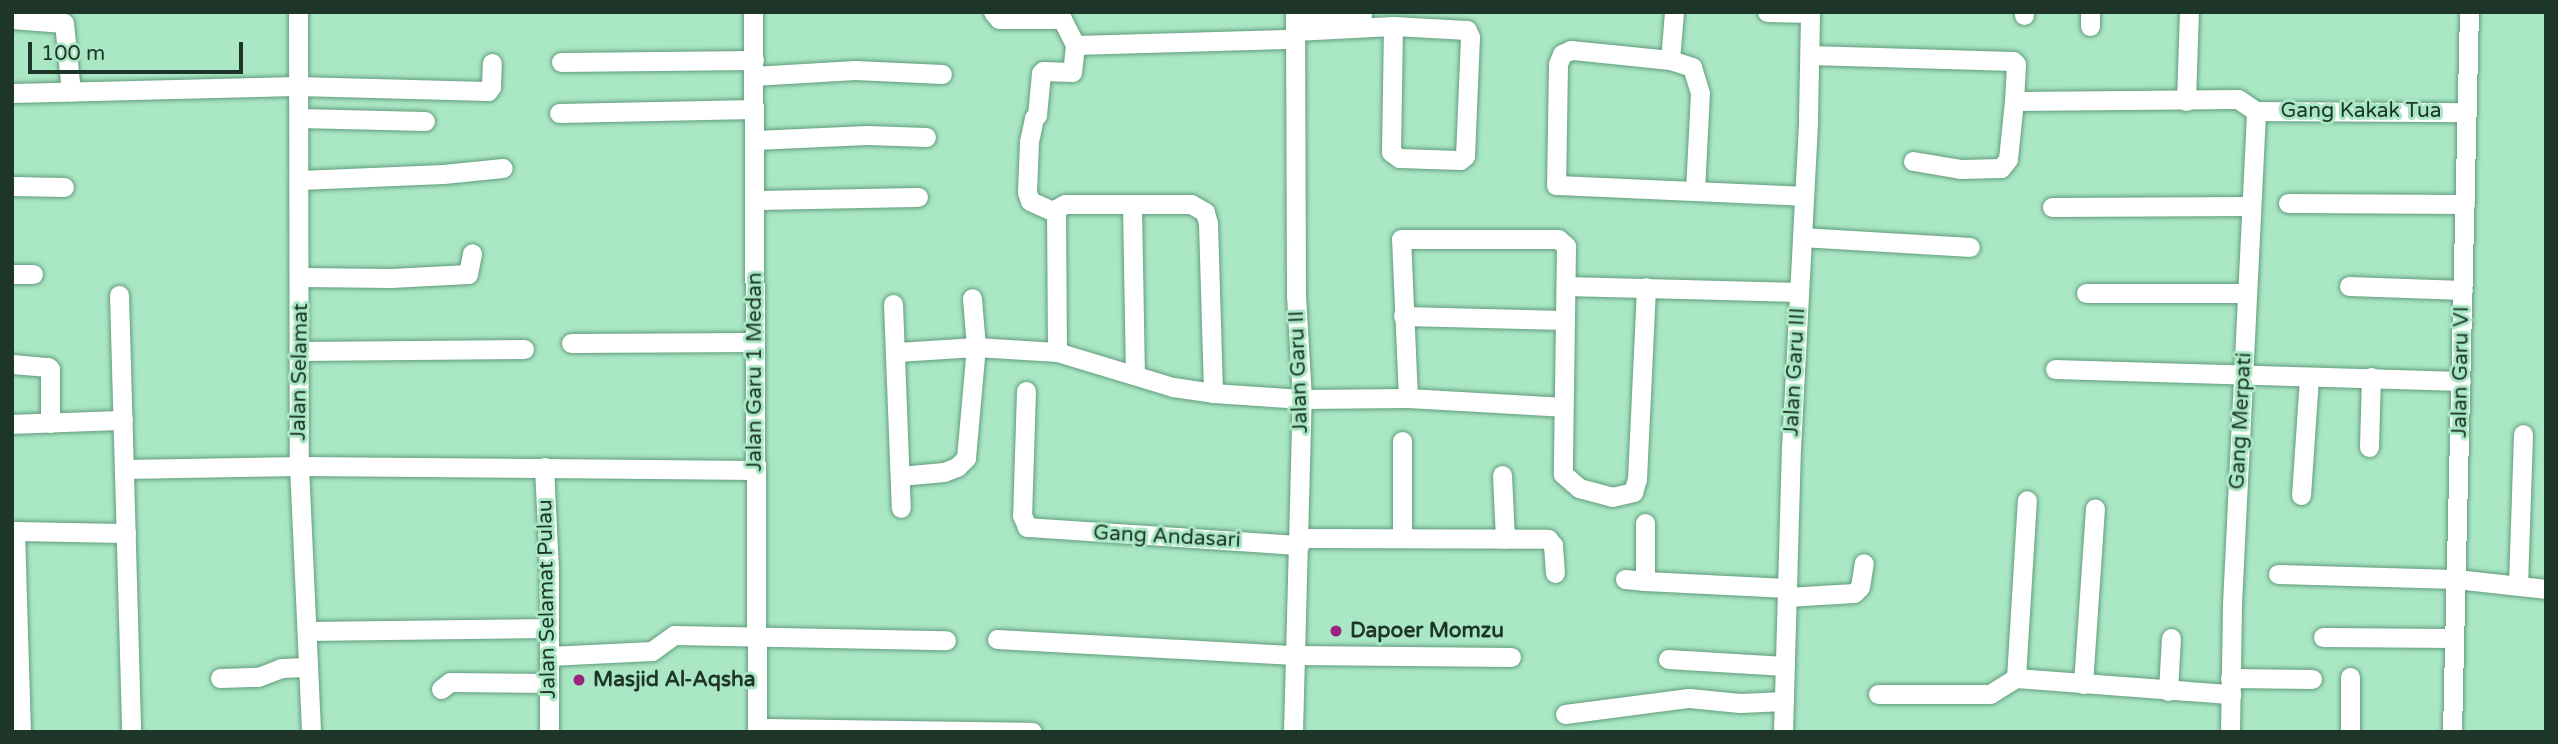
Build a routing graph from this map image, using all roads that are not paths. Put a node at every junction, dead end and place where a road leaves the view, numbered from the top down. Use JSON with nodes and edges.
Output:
{"nodes":[{"id":1,"x":298,"y":12,"type":"edge"},
{"id":2,"x":753,"y":12,"type":"edge"},
{"id":3,"x":993,"y":12,"type":"edge"},
{"id":4,"x":1425,"y":12,"type":"edge"},
{"id":5,"x":1674,"y":12,"type":"edge"},
{"id":6,"x":1767,"y":12,"type":"edge"},
{"id":7,"x":1810,"y":12,"type":"edge"},
{"id":8,"x":2189,"y":12,"type":"edge"},
{"id":9,"x":2469,"y":12,"type":"edge"},
{"id":10,"x":44,"y":16,"type":"edge"},
{"id":11,"x":12,"y":19,"type":"edge"},
{"id":12,"x":1295,"y":24,"type":"edge"},
{"id":13,"x":1393,"y":26,"type":"junction"},
{"id":14,"x":1075,"y":45,"type":"junction"},
{"id":15,"x":1810,"y":55,"type":"junction"},
{"id":16,"x":1670,"y":60,"type":"junction"},
{"id":17,"x":561,"y":61,"type":"dead end"},
{"id":18,"x":492,"y":63,"type":"dead end"},
{"id":19,"x":753,"y":68,"type":"junction"},
{"id":20,"x":942,"y":74,"type":"dead end"},
{"id":21,"x":297,"y":86,"type":"junction"},
{"id":22,"x":71,"y":92,"type":"junction"},
{"id":23,"x":12,"y":93,"type":"edge"},
{"id":24,"x":2014,"y":101,"type":"junction"},
{"id":25,"x":2186,"y":101,"type":"junction"},
{"id":26,"x":754,"y":109,"type":"junction"},
{"id":27,"x":2256,"y":111,"type":"junction"},
{"id":28,"x":2467,"y":111,"type":"junction"},
{"id":29,"x":559,"y":113,"type":"dead end"},
{"id":30,"x":299,"y":118,"type":"junction"},
{"id":31,"x":425,"y":121,"type":"dead end"},
{"id":32,"x":926,"y":137,"type":"dead end"},
{"id":33,"x":755,"y":140,"type":"junction"},
{"id":34,"x":1913,"y":161,"type":"dead end"},
{"id":35,"x":503,"y":168,"type":"dead end"},
{"id":36,"x":300,"y":180,"type":"junction"},
{"id":37,"x":12,"y":186,"type":"edge"},
{"id":38,"x":64,"y":187,"type":"dead end"},
{"id":39,"x":1695,"y":191,"type":"junction"},
{"id":40,"x":1803,"y":196,"type":"junction"},
{"id":41,"x":918,"y":197,"type":"dead end"},
{"id":42,"x":755,"y":200,"type":"junction"},
{"id":43,"x":2288,"y":203,"type":"dead end"},
{"id":44,"x":2465,"y":204,"type":"junction"},
{"id":45,"x":1132,"y":206,"type":"junction"},
{"id":46,"x":2250,"y":206,"type":"junction"},
{"id":47,"x":2052,"y":207,"type":"dead end"},
{"id":48,"x":1055,"y":212,"type":"junction"},
{"id":49,"x":1802,"y":237,"type":"junction"},
{"id":50,"x":1970,"y":247,"type":"dead end"},
{"id":51,"x":472,"y":253,"type":"dead end"},
{"id":52,"x":12,"y":274,"type":"edge"},
{"id":53,"x":33,"y":274,"type":"dead end"},
{"id":54,"x":301,"y":276,"type":"junction"},
{"id":55,"x":1566,"y":286,"type":"junction"},
{"id":56,"x":2349,"y":286,"type":"dead end"},
{"id":57,"x":1646,"y":287,"type":"junction"},
{"id":58,"x":2463,"y":290,"type":"junction"},
{"id":59,"x":1798,"y":292,"type":"junction"},
{"id":60,"x":2086,"y":293,"type":"dead end"},
{"id":61,"x":2247,"y":293,"type":"junction"},
{"id":62,"x":119,"y":295,"type":"dead end"},
{"id":63,"x":972,"y":298,"type":"dead end"},
{"id":64,"x":893,"y":304,"type":"dead end"},
{"id":65,"x":1403,"y":316,"type":"junction"},
{"id":66,"x":1564,"y":320,"type":"junction"},
{"id":67,"x":754,"y":342,"type":"junction"},
{"id":68,"x":571,"y":343,"type":"dead end"},
{"id":69,"x":976,"y":347,"type":"junction"},
{"id":70,"x":524,"y":349,"type":"dead end"},
{"id":71,"x":300,"y":351,"type":"junction"},
{"id":72,"x":897,"y":352,"type":"junction"},
{"id":73,"x":1057,"y":352,"type":"junction"},
{"id":74,"x":12,"y":365,"type":"edge"},
{"id":75,"x":2055,"y":369,"type":"dead end"},
{"id":76,"x":2243,"y":372,"type":"junction"},
{"id":77,"x":1135,"y":374,"type":"junction"},
{"id":78,"x":2309,"y":377,"type":"junction"},
{"id":79,"x":2371,"y":377,"type":"junction"},
{"id":80,"x":2460,"y":381,"type":"junction"},
{"id":81,"x":1026,"y":391,"type":"dead end"},
{"id":82,"x":1213,"y":393,"type":"junction"},
{"id":83,"x":1408,"y":398,"type":"junction"},
{"id":84,"x":1302,"y":399,"type":"junction"},
{"id":85,"x":1563,"y":407,"type":"junction"},
{"id":86,"x":123,"y":420,"type":"junction"},
{"id":87,"x":50,"y":423,"type":"junction"},
{"id":88,"x":12,"y":424,"type":"edge"},
{"id":89,"x":2523,"y":434,"type":"dead end"},
{"id":90,"x":1402,"y":441,"type":"dead end"},
{"id":91,"x":2369,"y":447,"type":"dead end"},
{"id":92,"x":299,"y":466,"type":"junction"},
{"id":93,"x":544,"y":467,"type":"junction"},
{"id":94,"x":124,"y":470,"type":"junction"},
{"id":95,"x":756,"y":470,"type":"junction"},
{"id":96,"x":1502,"y":474,"type":"dead end"},
{"id":97,"x":900,"y":476,"type":"junction"},
{"id":98,"x":2301,"y":495,"type":"dead end"},
{"id":99,"x":2027,"y":500,"type":"dead end"},
{"id":100,"x":901,"y":508,"type":"dead end"},
{"id":101,"x":2095,"y":508,"type":"dead end"},
{"id":102,"x":1644,"y":523,"type":"dead end"},
{"id":103,"x":14,"y":531,"type":"edge"},
{"id":104,"x":126,"y":533,"type":"junction"},
{"id":105,"x":1402,"y":537,"type":"junction"},
{"id":106,"x":1505,"y":539,"type":"junction"},
{"id":107,"x":1300,"y":541,"type":"junction"},
{"id":108,"x":1864,"y":563,"type":"dead end"},
{"id":109,"x":1555,"y":573,"type":"dead end"},
{"id":110,"x":2278,"y":574,"type":"dead end"},
{"id":111,"x":1625,"y":579,"type":"dead end"},
{"id":112,"x":2456,"y":579,"type":"junction"},
{"id":113,"x":1645,"y":581,"type":"junction"},
{"id":114,"x":2518,"y":585,"type":"junction"},
{"id":115,"x":2546,"y":589,"type":"edge"},
{"id":116,"x":1787,"y":593,"type":"junction"},
{"id":117,"x":549,"y":628,"type":"junction"},
{"id":118,"x":307,"y":631,"type":"junction"},
{"id":119,"x":757,"y":634,"type":"junction"},
{"id":120,"x":2323,"y":637,"type":"dead end"},
{"id":121,"x":2171,"y":638,"type":"dead end"},
{"id":122,"x":2454,"y":638,"type":"junction"},
{"id":123,"x":997,"y":639,"type":"dead end"},
{"id":124,"x":946,"y":640,"type":"dead end"},
{"id":125,"x":1295,"y":655,"type":"junction"},
{"id":126,"x":549,"y":656,"type":"junction"},
{"id":127,"x":1511,"y":657,"type":"dead end"},
{"id":128,"x":1668,"y":659,"type":"dead end"},
{"id":129,"x":1785,"y":666,"type":"junction"},
{"id":130,"x":307,"y":667,"type":"junction"},
{"id":131,"x":2350,"y":677,"type":"dead end"},
{"id":132,"x":220,"y":678,"type":"dead end"},
{"id":133,"x":2016,"y":678,"type":"junction"},
{"id":134,"x":2312,"y":679,"type":"dead end"},
{"id":135,"x":549,"y":683,"type":"junction"},
{"id":136,"x":2083,"y":684,"type":"junction"},
{"id":137,"x":2230,"y":686,"type":"junction"},
{"id":138,"x":441,"y":689,"type":"dead end"},
{"id":139,"x":2168,"y":691,"type":"junction"},
{"id":140,"x":1878,"y":694,"type":"dead end"},
{"id":141,"x":1784,"y":701,"type":"junction"},
{"id":142,"x":1565,"y":714,"type":"dead end"},
{"id":143,"x":757,"y":730,"type":"edge"},
{"id":144,"x":986,"y":730,"type":"edge"},
{"id":145,"x":21,"y":732,"type":"edge"},
{"id":146,"x":131,"y":732,"type":"edge"},
{"id":147,"x":311,"y":732,"type":"edge"},
{"id":148,"x":549,"y":732,"type":"edge"},
{"id":149,"x":1032,"y":732,"type":"edge"},
{"id":150,"x":1293,"y":732,"type":"edge"},
{"id":151,"x":1783,"y":732,"type":"edge"},
{"id":152,"x":2230,"y":732,"type":"edge"},
{"id":153,"x":2350,"y":732,"type":"edge"},
{"id":154,"x":2452,"y":732,"type":"edge"}],
"edges":[{"from":1,"to":21,"type":"street","name":"Jalan Selamat"},
{"from":2,"to":19,"type":"street","name":"Jalan Garu 1 Medan"},
{"from":3,"to":14,"type":"street"},
{"from":4,"to":12,"type":"street"},
{"from":5,"to":16,"type":"street"},
{"from":6,"to":7,"type":"street"},
{"from":7,"to":15,"type":"street","name":"Jalan Garu III"},
{"from":8,"to":25,"type":"street"},
{"from":9,"to":28,"type":"street","name":"Jalan Garu VI"},
{"from":10,"to":11,"type":"street"},
{"from":10,"to":22,"type":"street"},
{"from":12,"to":13,"type":"street"},
{"from":12,"to":14,"type":"street"},
{"from":12,"to":84,"type":"street","name":"Jalan Garu II"},
{"from":13,"to":13,"type":"street"},
{"from":14,"to":48,"type":"street"},
{"from":15,"to":24,"type":"street"},
{"from":15,"to":40,"type":"street","name":"Jalan Garu III"},
{"from":16,"to":39,"type":"street"},
{"from":16,"to":39,"type":"street"},
{"from":17,"to":19,"type":"street"},
{"from":18,"to":21,"type":"street"},
{"from":19,"to":20,"type":"street"},
{"from":19,"to":26,"type":"street","name":"Jalan Garu 1 Medan"},
{"from":21,"to":22,"type":"street"},
{"from":21,"to":30,"type":"street","name":"Jalan Selamat"},
{"from":22,"to":23,"type":"street"},
{"from":24,"to":25,"type":"street"},
{"from":24,"to":34,"type":"street"},
{"from":25,"to":27,"type":"street"},
{"from":26,"to":29,"type":"street"},
{"from":26,"to":33,"type":"street","name":"Jalan Garu 1 Medan"},
{"from":27,"to":28,"type":"street","name":"Gang Kakak Tua"},
{"from":27,"to":46,"type":"street","name":"Gang Merpati"},
{"from":28,"to":44,"type":"street","name":"Jalan Garu VI"},
{"from":30,"to":31,"type":"street"},
{"from":30,"to":36,"type":"street","name":"Jalan Selamat"},
{"from":32,"to":33,"type":"street"},
{"from":33,"to":42,"type":"street","name":"Jalan Garu 1 Medan"},
{"from":35,"to":36,"type":"street"},
{"from":36,"to":54,"type":"street","name":"Jalan Selamat"},
{"from":37,"to":38,"type":"street"},
{"from":39,"to":40,"type":"street"},
{"from":40,"to":49,"type":"street","name":"Jalan Garu III"},
{"from":41,"to":42,"type":"street"},
{"from":42,"to":67,"type":"street","name":"Jalan Garu 1 Medan"},
{"from":43,"to":44,"type":"street"},
{"from":44,"to":58,"type":"street","name":"Jalan Garu VI"},
{"from":45,"to":48,"type":"street"},
{"from":45,"to":77,"type":"street"},
{"from":45,"to":82,"type":"street"},
{"from":46,"to":47,"type":"street"},
{"from":46,"to":61,"type":"street","name":"Gang Merpati"},
{"from":48,"to":73,"type":"street"},
{"from":49,"to":50,"type":"street"},
{"from":49,"to":59,"type":"street","name":"Jalan Garu III"},
{"from":51,"to":54,"type":"street"},
{"from":52,"to":53,"type":"street"},
{"from":54,"to":71,"type":"street","name":"Jalan Selamat"},
{"from":55,"to":57,"type":"street"},
{"from":55,"to":65,"type":"street"},
{"from":55,"to":66,"type":"street"},
{"from":56,"to":58,"type":"street"},
{"from":57,"to":59,"type":"street"},
{"from":57,"to":85,"type":"street"},
{"from":58,"to":80,"type":"street","name":"Jalan Garu VI"},
{"from":59,"to":116,"type":"street","name":"Jalan Garu III"},
{"from":60,"to":61,"type":"street"},
{"from":61,"to":76,"type":"street","name":"Gang Merpati"},
{"from":62,"to":86,"type":"street"},
{"from":63,"to":69,"type":"street"},
{"from":64,"to":72,"type":"street"},
{"from":65,"to":66,"type":"street"},
{"from":65,"to":83,"type":"street"},
{"from":66,"to":85,"type":"street"},
{"from":67,"to":68,"type":"street"},
{"from":67,"to":95,"type":"street","name":"Jalan Garu 1 Medan"},
{"from":69,"to":72,"type":"street"},
{"from":69,"to":73,"type":"street"},
{"from":69,"to":97,"type":"street"},
{"from":70,"to":71,"type":"street"},
{"from":71,"to":92,"type":"street","name":"Jalan Selamat"},
{"from":72,"to":97,"type":"street"},
{"from":73,"to":77,"type":"street"},
{"from":74,"to":87,"type":"street"},
{"from":75,"to":76,"type":"street"},
{"from":76,"to":78,"type":"street"},
{"from":76,"to":137,"type":"street","name":"Gang Merpati"},
{"from":77,"to":82,"type":"street"},
{"from":78,"to":79,"type":"street"},
{"from":78,"to":98,"type":"street"},
{"from":79,"to":80,"type":"street"},
{"from":79,"to":91,"type":"street"},
{"from":80,"to":112,"type":"street","name":"Jalan Garu VI"},
{"from":81,"to":107,"type":"street","name":"Gang Andasari"},
{"from":82,"to":84,"type":"street"},
{"from":83,"to":84,"type":"street"},
{"from":83,"to":85,"type":"street"},
{"from":84,"to":107,"type":"street","name":"Jalan Garu II"},
{"from":86,"to":87,"type":"street"},
{"from":86,"to":94,"type":"street"},
{"from":87,"to":88,"type":"street"},
{"from":89,"to":114,"type":"street"},
{"from":90,"to":105,"type":"street"},
{"from":92,"to":93,"type":"street"},
{"from":92,"to":94,"type":"street"},
{"from":92,"to":118,"type":"street","name":"Jalan Selamat"},
{"from":93,"to":95,"type":"street"},
{"from":93,"to":117,"type":"street","name":"Jalan Selamat Pulau"},
{"from":94,"to":104,"type":"street"},
{"from":95,"to":119,"type":"street","name":"Jalan Garu 1 Medan"},
{"from":96,"to":106,"type":"street"},
{"from":97,"to":100,"type":"street"},
{"from":99,"to":133,"type":"street"},
{"from":101,"to":136,"type":"street"},
{"from":102,"to":113,"type":"street"},
{"from":103,"to":104,"type":"street"},
{"from":103,"to":145,"type":"street"},
{"from":104,"to":146,"type":"street"},
{"from":105,"to":106,"type":"street","name":"Gang Andasari"},
{"from":105,"to":107,"type":"street","name":"Gang Andasari"},
{"from":106,"to":109,"type":"street","name":"Gang Andasari"},
{"from":107,"to":125,"type":"street","name":"Jalan Garu II"},
{"from":108,"to":116,"type":"street"},
{"from":110,"to":112,"type":"street"},
{"from":111,"to":113,"type":"street"},
{"from":112,"to":114,"type":"street"},
{"from":112,"to":122,"type":"street","name":"Jalan Garu VI"},
{"from":113,"to":116,"type":"street"},
{"from":114,"to":115,"type":"street"},
{"from":116,"to":129,"type":"street","name":"Jalan Garu III"},
{"from":117,"to":118,"type":"street"},
{"from":117,"to":126,"type":"street","name":"Jalan Selamat Pulau"},
{"from":118,"to":130,"type":"street","name":"Jalan Selamat"},
{"from":119,"to":124,"type":"street"},
{"from":119,"to":126,"type":"street"},
{"from":119,"to":143,"type":"street","name":"Jalan Garu 1 Medan"},
{"from":120,"to":122,"type":"street"},
{"from":121,"to":139,"type":"street"},
{"from":122,"to":154,"type":"street","name":"Jalan Garu VI"},
{"from":123,"to":125,"type":"street"},
{"from":125,"to":127,"type":"street"},
{"from":125,"to":150,"type":"street","name":"Jalan Garu II"},
{"from":126,"to":135,"type":"street","name":"Jalan Selamat Pulau"},
{"from":128,"to":129,"type":"street"},
{"from":129,"to":141,"type":"street","name":"Jalan Garu III"},
{"from":130,"to":132,"type":"street"},
{"from":130,"to":147,"type":"street","name":"Jalan Selamat"},
{"from":131,"to":153,"type":"street"},
{"from":133,"to":136,"type":"street"},
{"from":133,"to":140,"type":"street"},
{"from":134,"to":137,"type":"street"},
{"from":135,"to":138,"type":"street"},
{"from":135,"to":148,"type":"street","name":"Jalan Selamat Pulau"},
{"from":136,"to":139,"type":"street"},
{"from":137,"to":139,"type":"street"},
{"from":137,"to":152,"type":"street","name":"Gang Merpati"},
{"from":141,"to":142,"type":"street"},
{"from":141,"to":151,"type":"street","name":"Jalan Garu III"},
{"from":143,"to":144,"type":"street"},
{"from":144,"to":149,"type":"street"}]}
